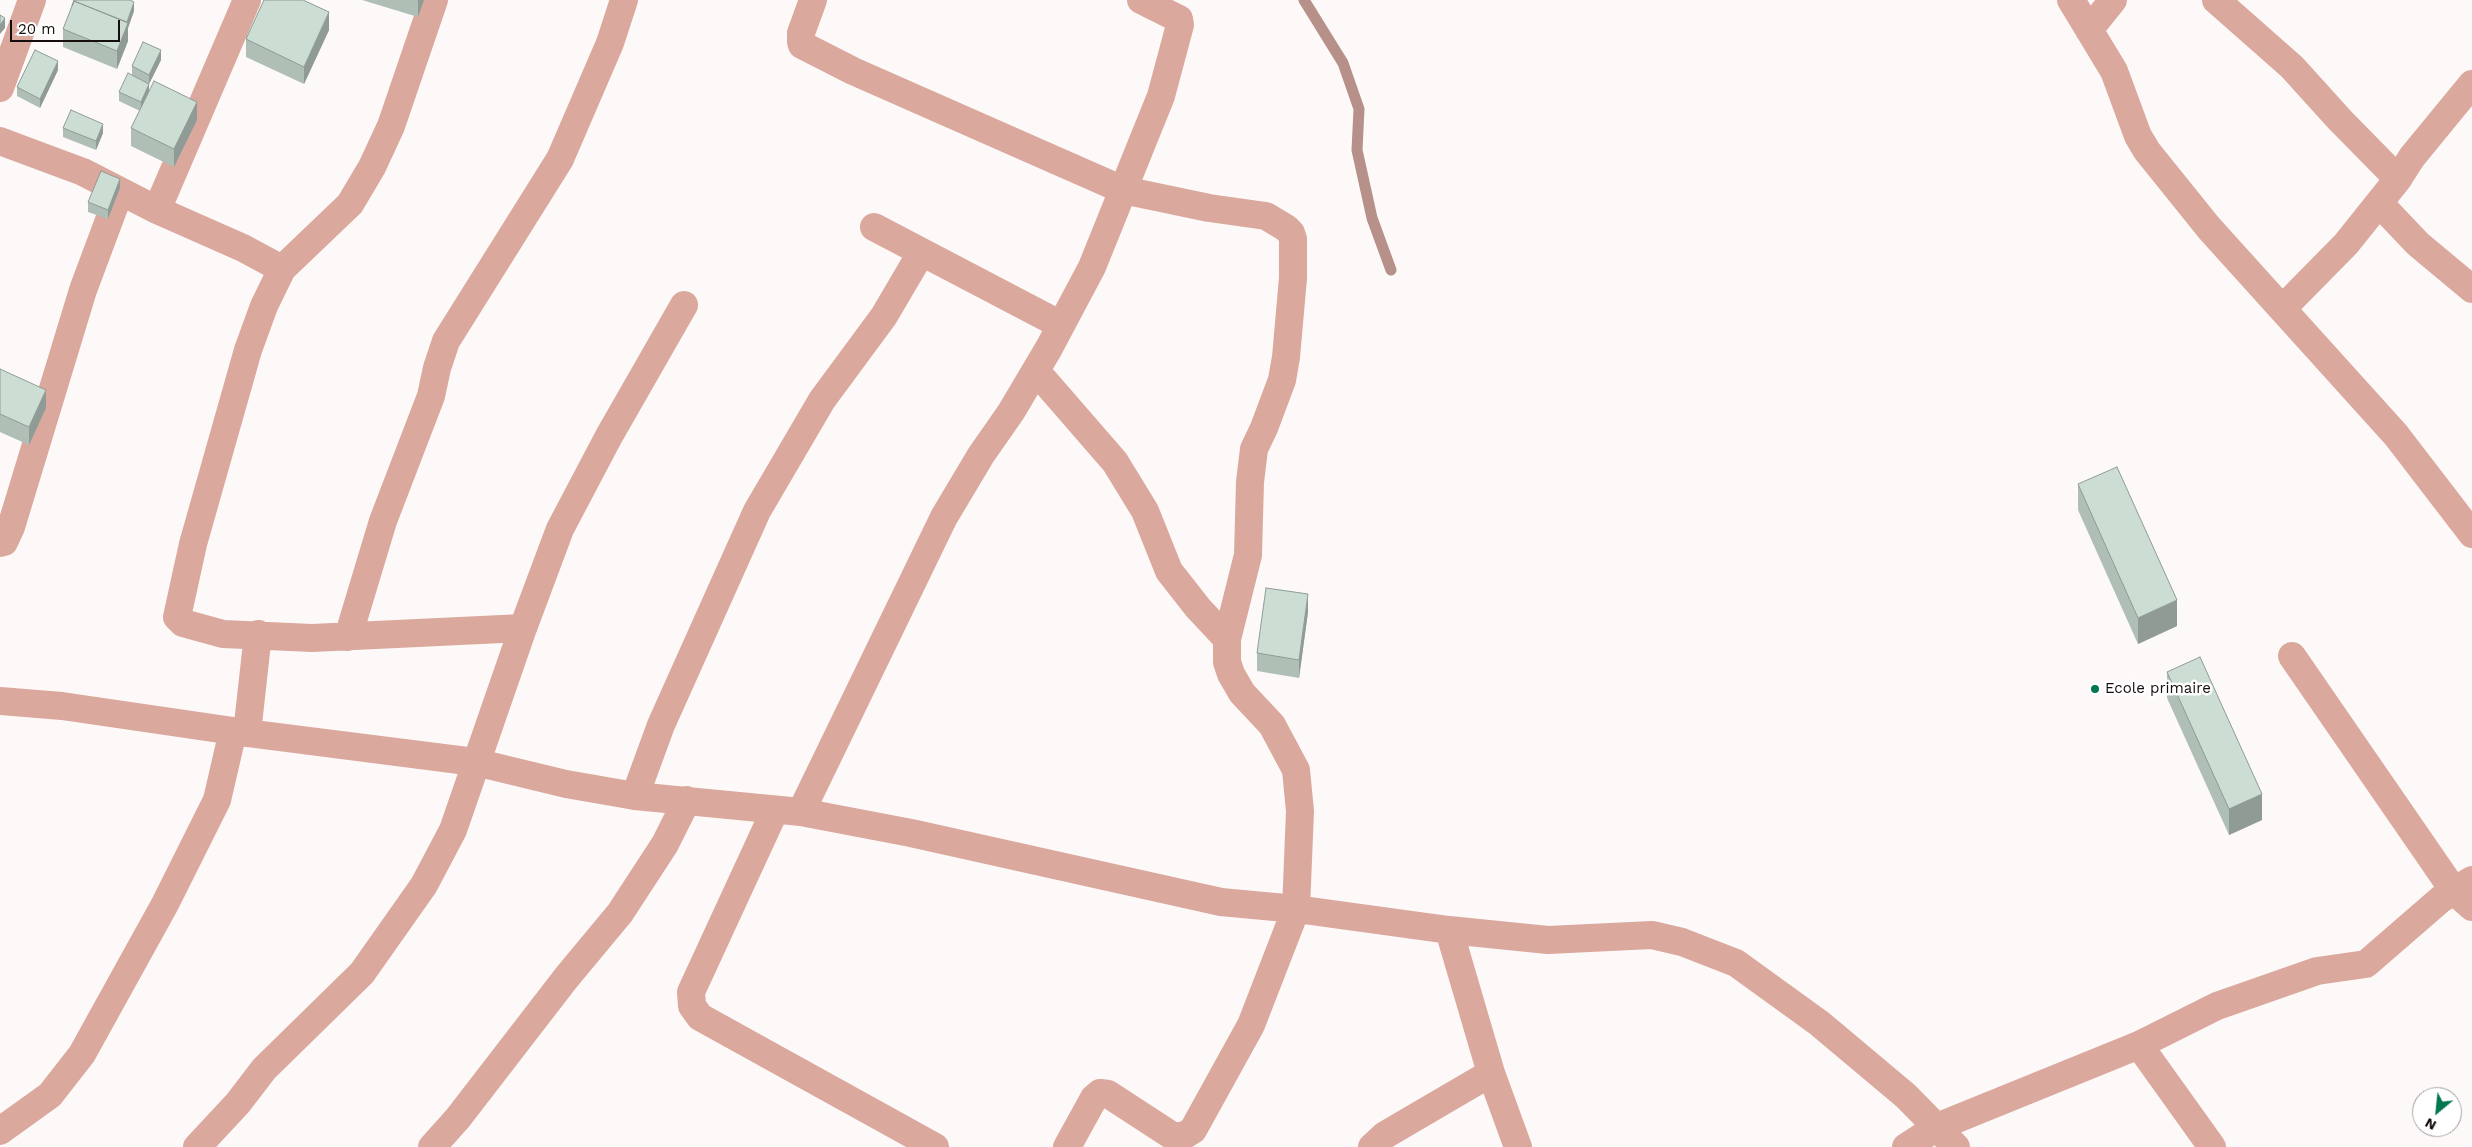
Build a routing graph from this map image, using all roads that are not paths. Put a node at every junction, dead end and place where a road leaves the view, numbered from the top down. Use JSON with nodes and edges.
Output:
{"nodes":[{"id":1,"x":32,"y":0,"type":"edge"},
{"id":2,"x":247,"y":0,"type":"edge"},
{"id":3,"x":434,"y":0,"type":"edge"},
{"id":4,"x":624,"y":0,"type":"edge"},
{"id":5,"x":813,"y":0,"type":"edge"},
{"id":6,"x":1141,"y":0,"type":"edge"},
{"id":7,"x":2071,"y":0,"type":"edge"},
{"id":8,"x":2113,"y":0,"type":"edge"},
{"id":9,"x":2216,"y":0,"type":"edge"},
{"id":10,"x":2089,"y":30,"type":"junction"},
{"id":11,"x":2472,"y":84,"type":"edge"},
{"id":12,"x":0,"y":88,"type":"edge"},
{"id":13,"x":0,"y":141,"type":"edge"},
{"id":14,"x":2398,"y":179,"type":"junction"},
{"id":15,"x":1123,"y":190,"type":"junction"},
{"id":16,"x":120,"y":191,"type":"junction"},
{"id":17,"x":2379,"y":204,"type":"junction"},
{"id":18,"x":157,"y":210,"type":"junction"},
{"id":19,"x":874,"y":227,"type":"dead end"},
{"id":20,"x":921,"y":253,"type":"junction"},
{"id":21,"x":282,"y":269,"type":"junction"},
{"id":22,"x":2472,"y":289,"type":"edge"},
{"id":23,"x":684,"y":305,"type":"dead end"},
{"id":24,"x":2282,"y":309,"type":"junction"},
{"id":25,"x":1061,"y":326,"type":"junction"},
{"id":26,"x":1036,"y":371,"type":"junction"},
{"id":27,"x":2472,"y":534,"type":"edge"},
{"id":28,"x":0,"y":543,"type":"edge"},
{"id":29,"x":523,"y":628,"type":"junction"},
{"id":30,"x":258,"y":634,"type":"junction"},
{"id":31,"x":348,"y":637,"type":"junction"},
{"id":32,"x":1227,"y":639,"type":"junction"},
{"id":33,"x":2292,"y":656,"type":"dead end"},
{"id":34,"x":0,"y":702,"type":"edge"},
{"id":35,"x":240,"y":732,"type":"junction"},
{"id":36,"x":475,"y":762,"type":"junction"},
{"id":37,"x":635,"y":796,"type":"junction"},
{"id":38,"x":687,"y":800,"type":"junction"},
{"id":39,"x":788,"y":811,"type":"junction"},
{"id":40,"x":2466,"y":892,"type":"edge"},
{"id":41,"x":1296,"y":909,"type":"junction"},
{"id":42,"x":1449,"y":930,"type":"junction"},
{"id":43,"x":2139,"y":1045,"type":"junction"},
{"id":44,"x":1491,"y":1073,"type":"junction"},
{"id":45,"x":1937,"y":1127,"type":"junction"},
{"id":46,"x":0,"y":1132,"type":"edge"},
{"id":47,"x":197,"y":1147,"type":"edge"},
{"id":48,"x":432,"y":1147,"type":"edge"},
{"id":49,"x":935,"y":1147,"type":"edge"},
{"id":50,"x":1067,"y":1147,"type":"edge"},
{"id":51,"x":1372,"y":1147,"type":"edge"},
{"id":52,"x":1518,"y":1147,"type":"edge"},
{"id":53,"x":1906,"y":1147,"type":"edge"},
{"id":54,"x":1956,"y":1147,"type":"edge"},
{"id":55,"x":2212,"y":1147,"type":"edge"}],
"edges":[{"from":1,"to":12,"type":"street"},
{"from":2,"to":18,"type":"street"},
{"from":3,"to":21,"type":"street"},
{"from":4,"to":31,"type":"street"},
{"from":5,"to":15,"type":"street"},
{"from":6,"to":15,"type":"street"},
{"from":7,"to":10,"type":"street"},
{"from":8,"to":10,"type":"street"},
{"from":9,"to":14,"type":"street"},
{"from":10,"to":24,"type":"street"},
{"from":11,"to":14,"type":"street"},
{"from":13,"to":16,"type":"street"},
{"from":14,"to":17,"type":"street"},
{"from":15,"to":25,"type":"street"},
{"from":15,"to":32,"type":"street"},
{"from":16,"to":18,"type":"street"},
{"from":16,"to":28,"type":"street"},
{"from":17,"to":22,"type":"street"},
{"from":17,"to":24,"type":"street"},
{"from":18,"to":21,"type":"street"},
{"from":19,"to":20,"type":"street"},
{"from":20,"to":25,"type":"street"},
{"from":20,"to":37,"type":"street"},
{"from":21,"to":30,"type":"street"},
{"from":23,"to":29,"type":"street"},
{"from":24,"to":27,"type":"street"},
{"from":25,"to":26,"type":"street"},
{"from":26,"to":32,"type":"street"},
{"from":26,"to":39,"type":"street"},
{"from":29,"to":31,"type":"street"},
{"from":29,"to":36,"type":"street"},
{"from":30,"to":31,"type":"street"},
{"from":30,"to":35,"type":"street"},
{"from":32,"to":41,"type":"street"},
{"from":33,"to":40,"type":"street"},
{"from":34,"to":35,"type":"street"},
{"from":35,"to":36,"type":"street"},
{"from":35,"to":46,"type":"street"},
{"from":36,"to":37,"type":"street"},
{"from":36,"to":47,"type":"street"},
{"from":37,"to":38,"type":"street"},
{"from":38,"to":39,"type":"street"},
{"from":38,"to":48,"type":"street"},
{"from":39,"to":41,"type":"street"},
{"from":39,"to":49,"type":"street"},
{"from":40,"to":43,"type":"street"},
{"from":41,"to":42,"type":"street"},
{"from":41,"to":50,"type":"street"},
{"from":42,"to":44,"type":"street"},
{"from":42,"to":45,"type":"street"},
{"from":43,"to":45,"type":"street"},
{"from":43,"to":55,"type":"street"},
{"from":44,"to":51,"type":"street"},
{"from":44,"to":52,"type":"street"},
{"from":45,"to":53,"type":"street"},
{"from":45,"to":54,"type":"street"}]}
